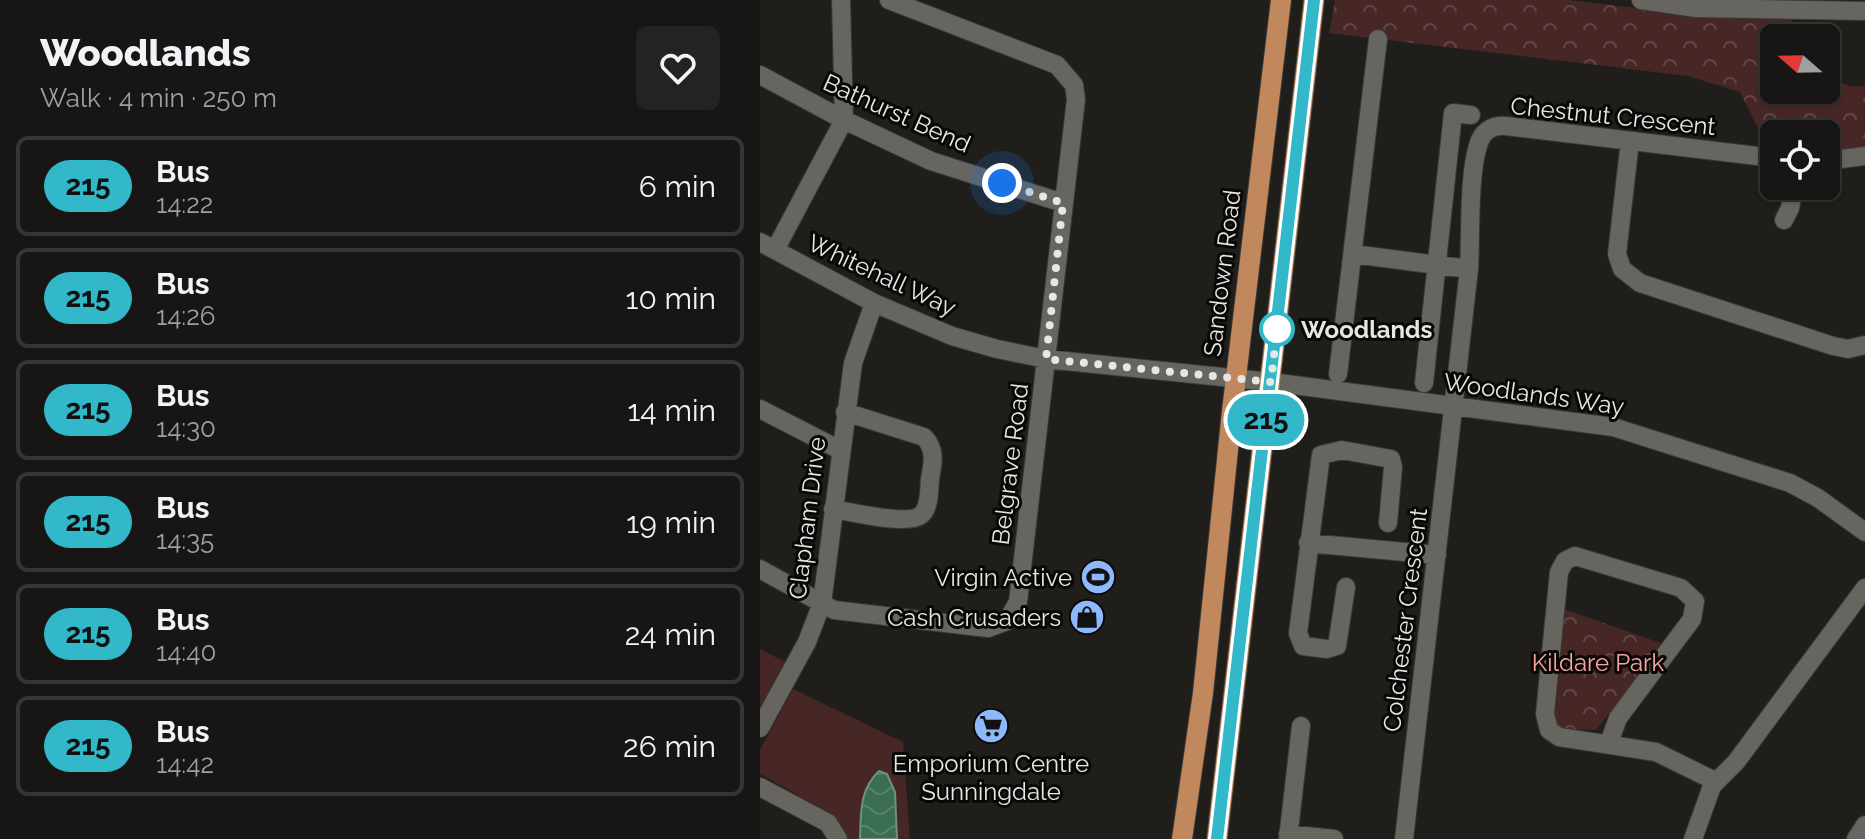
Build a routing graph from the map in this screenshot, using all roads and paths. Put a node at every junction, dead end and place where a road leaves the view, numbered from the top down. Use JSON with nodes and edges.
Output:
{"nodes":[{"id":1,"x":841,"y":0,"type":"edge"},
{"id":2,"x":889,"y":0,"type":"edge"},
{"id":3,"x":1281,"y":0,"type":"edge"},
{"id":4,"x":1314,"y":0,"type":"edge"},
{"id":5,"x":1641,"y":0,"type":"edge"},
{"id":6,"x":1667,"y":1,"type":"edge"},
{"id":7,"x":1816,"y":5,"type":"edge"},
{"id":8,"x":1865,"y":11,"type":"edge"},
{"id":9,"x":1378,"y":39,"type":"dead end"},
{"id":10,"x":760,"y":75,"type":"edge"},
{"id":11,"x":1471,"y":115,"type":"dead end"},
{"id":12,"x":844,"y":120,"type":"junction"},
{"id":13,"x":1630,"y":141,"type":"junction"},
{"id":14,"x":1760,"y":156,"type":"edge"},
{"id":15,"x":1865,"y":156,"type":"edge"},
{"id":16,"x":1840,"y":159,"type":"edge"},
{"id":17,"x":1791,"y":200,"type":"edge"},
{"id":18,"x":1063,"y":203,"type":"junction"},
{"id":19,"x":1784,"y":220,"type":"dead end"},
{"id":20,"x":768,"y":246,"type":"edge"},
{"id":21,"x":1353,"y":254,"type":"junction"},
{"id":22,"x":1437,"y":265,"type":"junction"},
{"id":23,"x":1469,"y":269,"type":"junction"},
{"id":24,"x":874,"y":303,"type":"junction"},
{"id":25,"x":1865,"y":345,"type":"edge"},
{"id":26,"x":1046,"y":359,"type":"junction"},
{"id":27,"x":1338,"y":374,"type":"dead end"},
{"id":28,"x":1236,"y":379,"type":"junction"},
{"id":29,"x":1271,"y":382,"type":"junction"},
{"id":30,"x":1424,"y":383,"type":"dead end"},
{"id":31,"x":1454,"y":407,"type":"junction"},
{"id":32,"x":760,"y":409,"type":"edge"},
{"id":33,"x":845,"y":412,"type":"junction"},
{"id":34,"x":840,"y":450,"type":"junction"},
{"id":35,"x":833,"y":509,"type":"junction"},
{"id":36,"x":1388,"y":523,"type":"dead end"},
{"id":37,"x":1865,"y":532,"type":"edge"},
{"id":38,"x":1308,"y":543,"type":"junction"},
{"id":39,"x":1437,"y":555,"type":"junction"},
{"id":40,"x":760,"y":569,"type":"edge"},
{"id":41,"x":1346,"y":587,"type":"dead end"},
{"id":42,"x":1865,"y":588,"type":"edge"},
{"id":43,"x":822,"y":603,"type":"junction"},
{"id":44,"x":1301,"y":726,"type":"dead end"},
{"id":45,"x":760,"y":728,"type":"edge"},
{"id":46,"x":1609,"y":743,"type":"junction"},
{"id":47,"x":1715,"y":781,"type":"junction"},
{"id":48,"x":760,"y":787,"type":"edge"},
{"id":49,"x":1865,"y":825,"type":"edge"},
{"id":50,"x":1288,"y":836,"type":"edge"},
{"id":51,"x":1324,"y":838,"type":"edge"},
{"id":52,"x":838,"y":839,"type":"edge"},
{"id":53,"x":1182,"y":839,"type":"edge"},
{"id":54,"x":1217,"y":839,"type":"edge"},
{"id":55,"x":1404,"y":839,"type":"edge"},
{"id":56,"x":1693,"y":839,"type":"edge"},
{"id":57,"x":1856,"y":839,"type":"edge"}],
"edges":[{"from":1,"to":12,"type":"street"},
{"from":2,"to":18,"type":"street","name":"Belgrave Road"},
{"from":3,"to":28,"type":"main road","name":"Sandown Road"},
{"from":4,"to":29,"type":"main road"},
{"from":5,"to":6,"type":"street"},
{"from":6,"to":7,"type":"street"},
{"from":7,"to":8,"type":"street"},
{"from":9,"to":21,"type":"street"},
{"from":10,"to":12,"type":"street","name":"Bathurst Bend"},
{"from":11,"to":22,"type":"street"},
{"from":12,"to":18,"type":"street","name":"Bathurst Bend"},
{"from":12,"to":20,"type":"street"},
{"from":13,"to":14,"type":"street","name":"Chestnut Crescent"},
{"from":13,"to":23,"type":"street","name":"Chestnut Crescent"},
{"from":13,"to":25,"type":"street"},
{"from":15,"to":16,"type":"street"},
{"from":17,"to":19,"type":"street"},
{"from":18,"to":26,"type":"street","name":"Belgrave Road"},
{"from":20,"to":24,"type":"street","name":"Whitehall Way"},
{"from":21,"to":22,"type":"street"},
{"from":21,"to":27,"type":"street"},
{"from":22,"to":23,"type":"street"},
{"from":22,"to":30,"type":"street"},
{"from":23,"to":31,"type":"street","name":"Chestnut Crescent"},
{"from":24,"to":26,"type":"street","name":"Whitehall Way"},
{"from":24,"to":33,"type":"street","name":"Clapham Drive"},
{"from":26,"to":28,"type":"street","name":"Whitehall Way"},
{"from":26,"to":43,"type":"street","name":"Belgrave Road"},
{"from":28,"to":29,"type":"street","name":"Whitehall Way"},
{"from":28,"to":53,"type":"main road","name":"Sandown Road"},
{"from":29,"to":31,"type":"street","name":"Woodlands Way"},
{"from":29,"to":54,"type":"main road"},
{"from":31,"to":37,"type":"street","name":"Woodlands Way"},
{"from":31,"to":39,"type":"street","name":"Colchester Crescent"},
{"from":32,"to":34,"type":"street"},
{"from":33,"to":34,"type":"street","name":"Clapham Drive"},
{"from":33,"to":35,"type":"street"},
{"from":34,"to":35,"type":"street","name":"Clapham Drive"},
{"from":35,"to":43,"type":"street","name":"Clapham Drive"},
{"from":36,"to":38,"type":"street"},
{"from":38,"to":39,"type":"street"},
{"from":38,"to":41,"type":"street"},
{"from":39,"to":55,"type":"street","name":"Colchester Crescent"},
{"from":40,"to":43,"type":"street","name":"Belgrave Road"},
{"from":42,"to":47,"type":"street"},
{"from":43,"to":45,"type":"street","name":"Clapham Drive"},
{"from":44,"to":50,"type":"street"},
{"from":46,"to":46,"type":"street"},
{"from":46,"to":47,"type":"street"},
{"from":47,"to":56,"type":"street"},
{"from":48,"to":52,"type":"street"},
{"from":49,"to":57,"type":"street"},
{"from":50,"to":51,"type":"street"}]}
